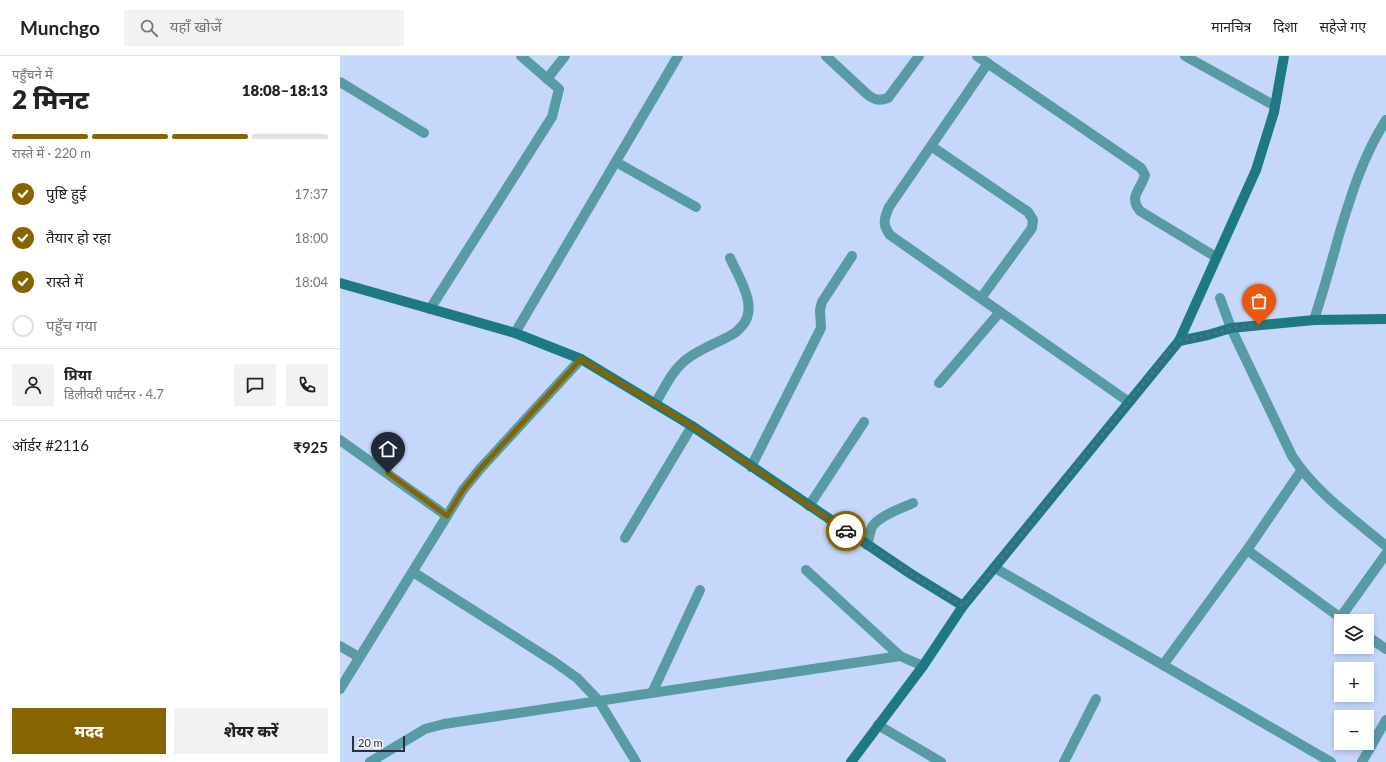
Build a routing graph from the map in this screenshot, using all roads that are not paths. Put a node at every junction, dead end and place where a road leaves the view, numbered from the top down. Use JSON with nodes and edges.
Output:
{"nodes":[{"id":1,"x":564,"y":56,"type":"edge"},
{"id":2,"x":678,"y":56,"type":"edge"},
{"id":3,"x":826,"y":56,"type":"edge"},
{"id":4,"x":919,"y":56,"type":"edge"},
{"id":5,"x":978,"y":56,"type":"edge"},
{"id":6,"x":1185,"y":56,"type":"edge"},
{"id":7,"x":1284,"y":56,"type":"edge"},
{"id":8,"x":524,"y":57,"type":"edge"},
{"id":9,"x":988,"y":63,"type":"junction"},
{"id":10,"x":547,"y":79,"type":"junction"},
{"id":11,"x":340,"y":82,"type":"edge"},
{"id":12,"x":1275,"y":106,"type":"junction"},
{"id":13,"x":1386,"y":120,"type":"edge"},
{"id":14,"x":424,"y":133,"type":"dead end"},
{"id":15,"x":931,"y":146,"type":"junction"},
{"id":16,"x":616,"y":162,"type":"junction"},
{"id":17,"x":696,"y":207,"type":"dead end"},
{"id":18,"x":852,"y":256,"type":"dead end"},
{"id":19,"x":1216,"y":257,"type":"junction"},
{"id":20,"x":730,"y":258,"type":"dead end"},
{"id":21,"x":340,"y":283,"type":"edge"},
{"id":22,"x":981,"y":298,"type":"junction"},
{"id":23,"x":1220,"y":298,"type":"dead end"},
{"id":24,"x":430,"y":309,"type":"junction"},
{"id":25,"x":1000,"y":312,"type":"junction"},
{"id":26,"x":1386,"y":319,"type":"edge"},
{"id":27,"x":1314,"y":320,"type":"junction"},
{"id":28,"x":1231,"y":328,"type":"junction"},
{"id":29,"x":515,"y":333,"type":"junction"},
{"id":30,"x":1178,"y":341,"type":"junction"},
{"id":31,"x":581,"y":359,"type":"junction"},
{"id":32,"x":938,"y":383,"type":"dead end"},
{"id":33,"x":1129,"y":402,"type":"junction"},
{"id":34,"x":655,"y":404,"type":"junction"},
{"id":35,"x":864,"y":422,"type":"dead end"},
{"id":36,"x":692,"y":426,"type":"junction"},
{"id":37,"x":340,"y":440,"type":"edge"},
{"id":38,"x":751,"y":467,"type":"junction"},
{"id":39,"x":1301,"y":471,"type":"junction"},
{"id":40,"x":912,"y":503,"type":"dead end"},
{"id":41,"x":809,"y":506,"type":"junction"},
{"id":42,"x":447,"y":516,"type":"junction"},
{"id":43,"x":625,"y":538,"type":"dead end"},
{"id":44,"x":867,"y":545,"type":"junction"},
{"id":45,"x":1386,"y":546,"type":"edge"},
{"id":46,"x":1247,"y":550,"type":"junction"},
{"id":47,"x":1386,"y":554,"type":"edge"},
{"id":48,"x":806,"y":570,"type":"dead end"},
{"id":49,"x":993,"y":571,"type":"junction"},
{"id":50,"x":412,"y":572,"type":"junction"},
{"id":51,"x":700,"y":590,"type":"dead end"},
{"id":52,"x":963,"y":606,"type":"junction"},
{"id":53,"x":1336,"y":614,"type":"edge"},
{"id":54,"x":1346,"y":614,"type":"edge"},
{"id":55,"x":1374,"y":641,"type":"edge"},
{"id":56,"x":340,"y":646,"type":"edge"},
{"id":57,"x":1386,"y":649,"type":"edge"},
{"id":58,"x":900,"y":656,"type":"junction"},
{"id":59,"x":359,"y":657,"type":"junction"},
{"id":60,"x":1163,"y":665,"type":"junction"},
{"id":61,"x":922,"y":666,"type":"junction"},
{"id":62,"x":340,"y":689,"type":"edge"},
{"id":63,"x":652,"y":694,"type":"junction"},
{"id":64,"x":1096,"y":699,"type":"dead end"},
{"id":65,"x":599,"y":701,"type":"junction"},
{"id":66,"x":1386,"y":720,"type":"edge"},
{"id":67,"x":878,"y":725,"type":"junction"},
{"id":68,"x":370,"y":762,"type":"edge"},
{"id":69,"x":636,"y":762,"type":"edge"},
{"id":70,"x":851,"y":762,"type":"edge"},
{"id":71,"x":941,"y":762,"type":"edge"},
{"id":72,"x":1064,"y":762,"type":"edge"},
{"id":73,"x":1332,"y":762,"type":"edge"},
{"id":74,"x":1362,"y":762,"type":"edge"}],
"edges":[{"from":1,"to":10,"type":"street"},
{"from":2,"to":16,"type":"street"},
{"from":3,"to":4,"type":"street"},
{"from":5,"to":9,"type":"street"},
{"from":6,"to":12,"type":"street"},
{"from":7,"to":12,"type":"street"},
{"from":8,"to":10,"type":"street"},
{"from":9,"to":15,"type":"street"},
{"from":9,"to":19,"type":"street"},
{"from":10,"to":24,"type":"street"},
{"from":11,"to":14,"type":"street"},
{"from":12,"to":19,"type":"street"},
{"from":13,"to":27,"type":"street"},
{"from":15,"to":22,"type":"street"},
{"from":15,"to":22,"type":"street"},
{"from":16,"to":17,"type":"street"},
{"from":16,"to":29,"type":"street"},
{"from":18,"to":38,"type":"street"},
{"from":19,"to":30,"type":"street"},
{"from":20,"to":34,"type":"street"},
{"from":21,"to":24,"type":"street"},
{"from":22,"to":25,"type":"street"},
{"from":23,"to":28,"type":"street"},
{"from":24,"to":29,"type":"street"},
{"from":25,"to":32,"type":"street"},
{"from":25,"to":33,"type":"street"},
{"from":26,"to":27,"type":"street"},
{"from":27,"to":28,"type":"street"},
{"from":28,"to":30,"type":"street"},
{"from":28,"to":39,"type":"street"},
{"from":29,"to":31,"type":"street"},
{"from":30,"to":33,"type":"street"},
{"from":31,"to":34,"type":"street"},
{"from":31,"to":42,"type":"street"},
{"from":33,"to":49,"type":"street"},
{"from":34,"to":36,"type":"street"},
{"from":35,"to":41,"type":"street"},
{"from":36,"to":38,"type":"street"},
{"from":36,"to":43,"type":"street"},
{"from":37,"to":42,"type":"street"},
{"from":38,"to":41,"type":"street"},
{"from":39,"to":45,"type":"street"},
{"from":39,"to":46,"type":"street"},
{"from":40,"to":44,"type":"street"},
{"from":41,"to":44,"type":"street"},
{"from":42,"to":50,"type":"street"},
{"from":44,"to":52,"type":"street"},
{"from":46,"to":53,"type":"street"},
{"from":46,"to":60,"type":"street"},
{"from":47,"to":54,"type":"street"},
{"from":48,"to":58,"type":"street"},
{"from":49,"to":52,"type":"street"},
{"from":49,"to":60,"type":"street"},
{"from":50,"to":59,"type":"street"},
{"from":50,"to":65,"type":"street"},
{"from":51,"to":63,"type":"street"},
{"from":52,"to":61,"type":"street"},
{"from":55,"to":57,"type":"street"},
{"from":56,"to":59,"type":"street"},
{"from":58,"to":61,"type":"street"},
{"from":58,"to":63,"type":"street"},
{"from":59,"to":62,"type":"street"},
{"from":60,"to":73,"type":"street"},
{"from":61,"to":67,"type":"street"},
{"from":63,"to":65,"type":"street"},
{"from":64,"to":72,"type":"street"},
{"from":65,"to":68,"type":"street"},
{"from":65,"to":69,"type":"street"},
{"from":66,"to":74,"type":"street"},
{"from":67,"to":70,"type":"street"},
{"from":67,"to":71,"type":"street"}]}
